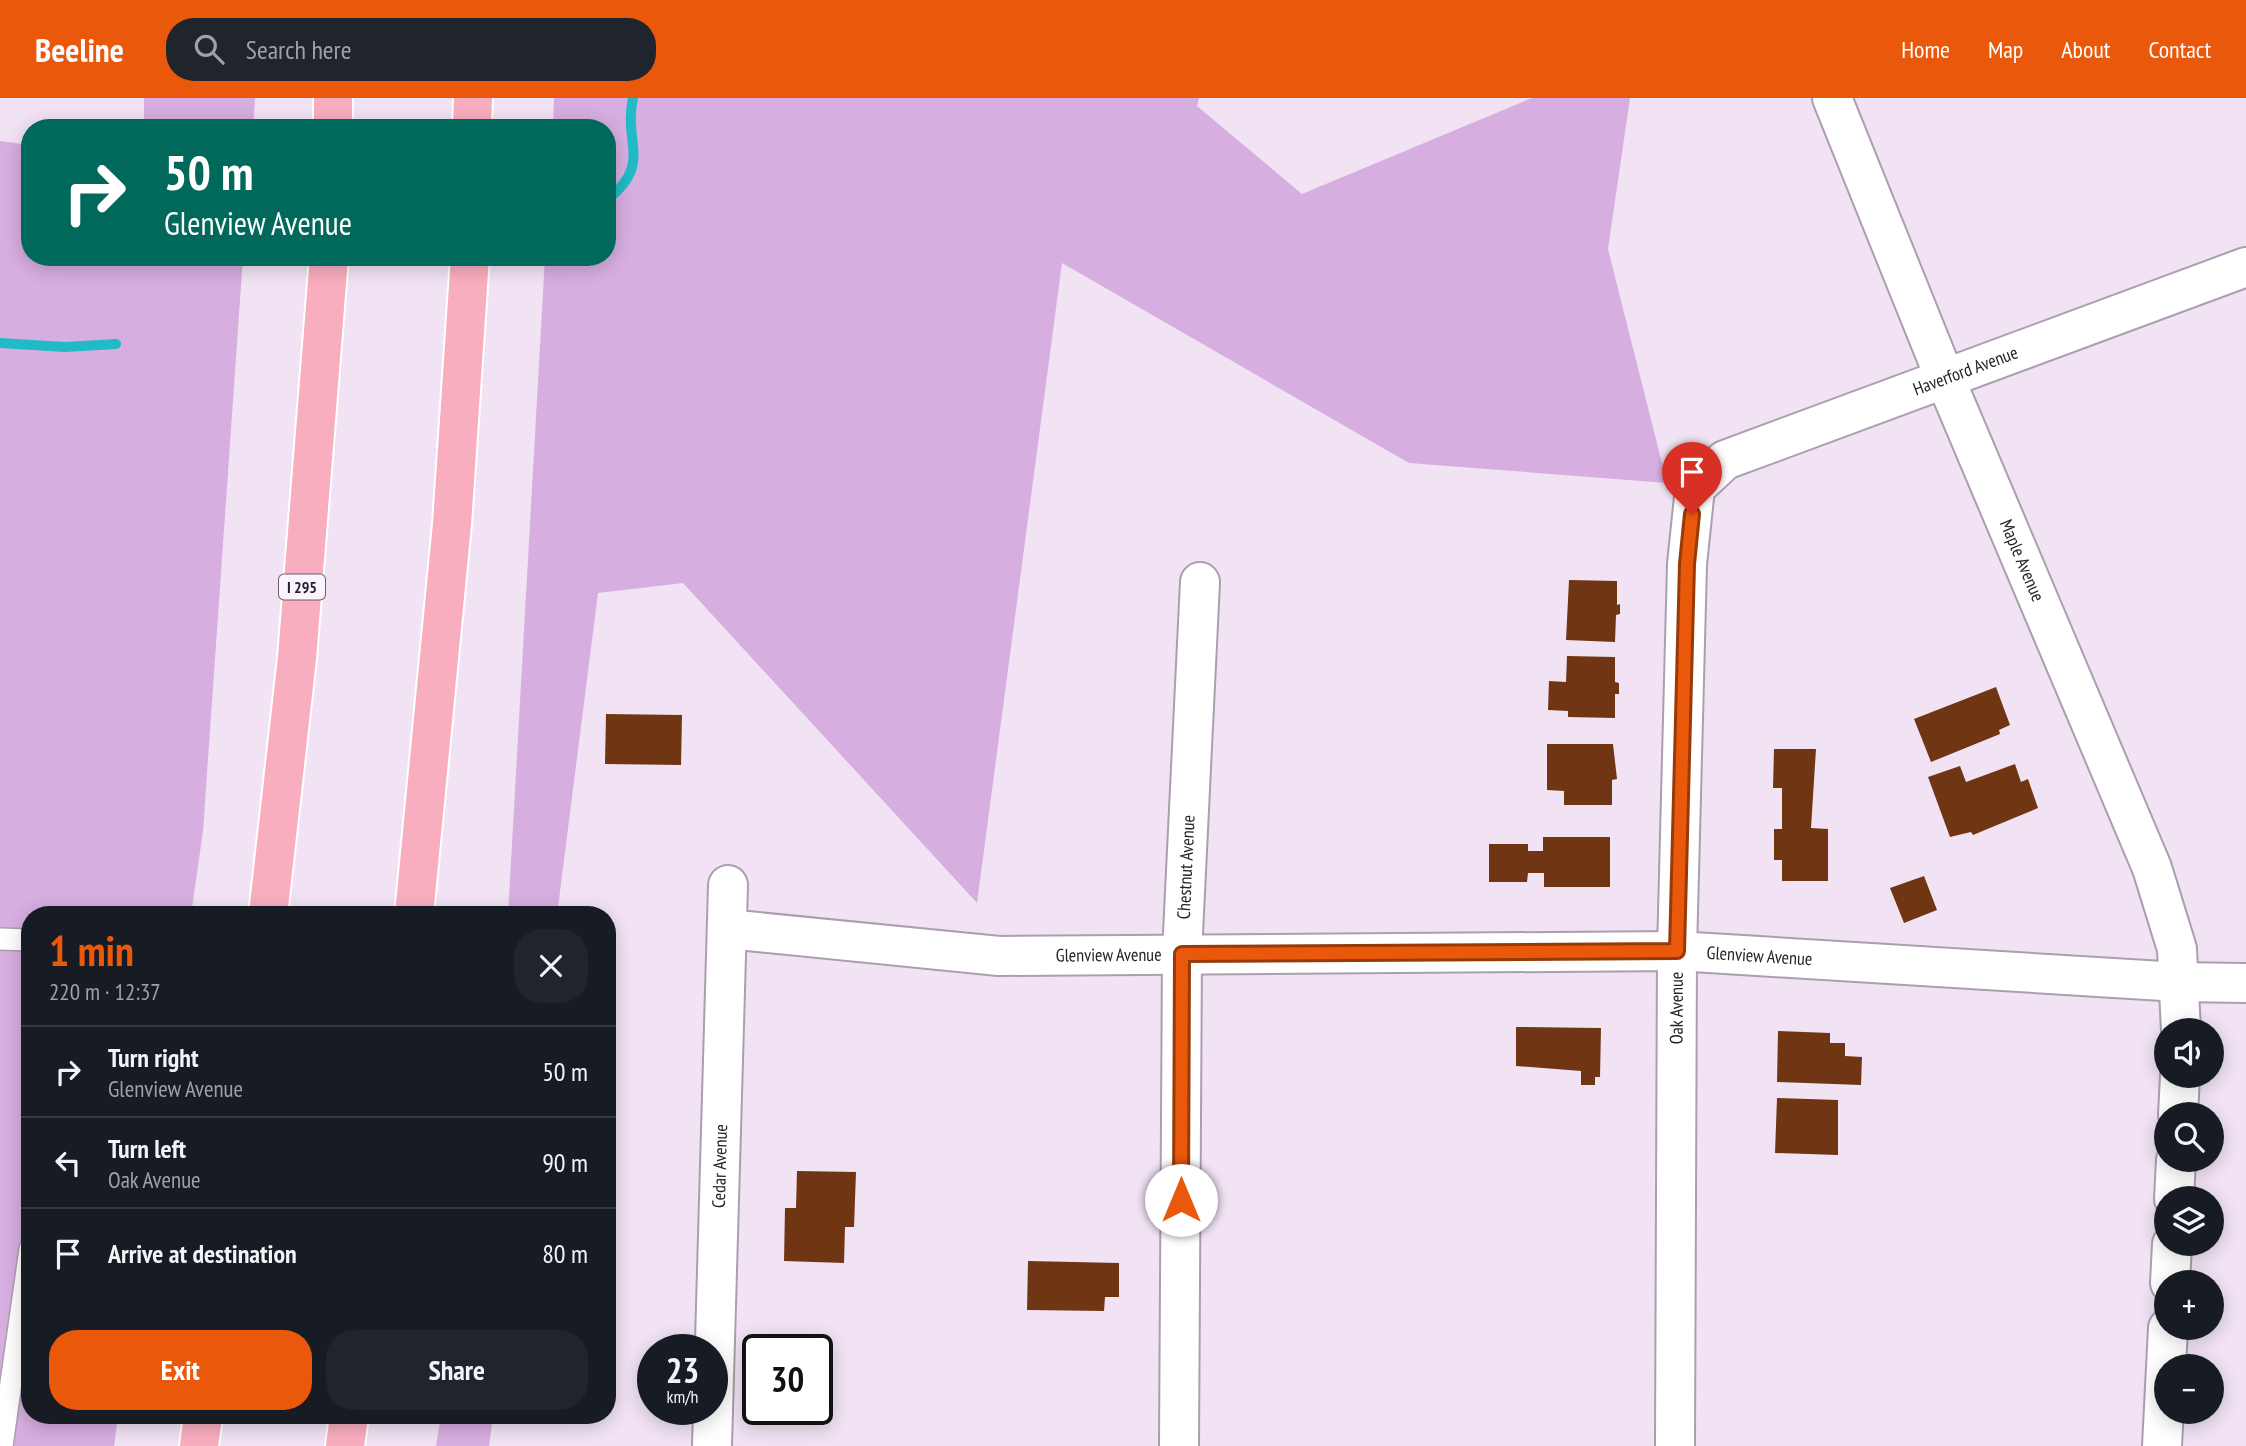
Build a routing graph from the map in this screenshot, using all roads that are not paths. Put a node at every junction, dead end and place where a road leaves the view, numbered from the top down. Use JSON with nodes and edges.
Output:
{"nodes":[{"id":1,"x":333,"y":98,"type":"edge"},
{"id":2,"x":472,"y":98,"type":"edge"},
{"id":3,"x":1832,"y":98,"type":"edge"},
{"id":4,"x":333,"y":119,"type":"edge"},
{"id":5,"x":472,"y":119,"type":"edge"},
{"id":6,"x":328,"y":266,"type":"edge"},
{"id":7,"x":469,"y":266,"type":"edge"},
{"id":8,"x":2246,"y":267,"type":"edge"},
{"id":9,"x":1946,"y":381,"type":"junction"},
{"id":10,"x":1695,"y":488,"type":"joint"},
{"id":11,"x":1200,"y":582,"type":"dead end"},
{"id":12,"x":727,"y":885,"type":"dead end"},
{"id":13,"x":269,"y":906,"type":"edge"},
{"id":14,"x":415,"y":906,"type":"edge"},
{"id":15,"x":727,"y":929,"type":"junction"},
{"id":16,"x":0,"y":939,"type":"edge"},
{"id":17,"x":21,"y":940,"type":"edge"},
{"id":18,"x":1677,"y":951,"type":"junction"},
{"id":19,"x":1182,"y":954,"type":"junction"},
{"id":20,"x":2179,"y":982,"type":"junction"},
{"id":21,"x":2246,"y":983,"type":"edge"},
{"id":22,"x":2180,"y":1018,"type":"edge"},
{"id":23,"x":21,"y":1312,"type":"edge"},
{"id":24,"x":2167,"y":1340,"type":"edge"},
{"id":25,"x":202,"y":1424,"type":"edge"},
{"id":26,"x":348,"y":1424,"type":"edge"},
{"id":27,"x":2,"y":1446,"type":"edge"},
{"id":28,"x":199,"y":1446,"type":"edge"},
{"id":29,"x":345,"y":1446,"type":"edge"},
{"id":30,"x":712,"y":1446,"type":"edge"},
{"id":31,"x":1179,"y":1446,"type":"edge"},
{"id":32,"x":1675,"y":1446,"type":"edge"},
{"id":33,"x":2162,"y":1446,"type":"edge"}],
"edges":[{"from":1,"to":4,"type":"highway"},
{"from":2,"to":5,"type":"highway"},
{"from":3,"to":9,"type":"street","name":"Maple Avenue"},
{"from":6,"to":13,"type":"highway","number":"I 295"},
{"from":7,"to":14,"type":"highway"},
{"from":8,"to":9,"type":"street","name":"Haverford Avenue"},
{"from":9,"to":10,"type":"street","name":"Haverford Avenue"},
{"from":9,"to":20,"type":"street","name":"Maple Avenue"},
{"from":10,"to":18,"type":"street","name":"Oak Avenue"},
{"from":11,"to":19,"type":"street","name":"Chestnut Avenue"},
{"from":12,"to":15,"type":"street","name":"Cedar Avenue"},
{"from":15,"to":19,"type":"street","name":"Glenview Avenue"},
{"from":15,"to":30,"type":"street","name":"Cedar Avenue"},
{"from":16,"to":17,"type":"lane"},
{"from":18,"to":19,"type":"street","name":"Glenview Avenue"},
{"from":18,"to":20,"type":"street","name":"Glenview Avenue"},
{"from":18,"to":32,"type":"street","name":"Oak Avenue"},
{"from":19,"to":31,"type":"street","name":"Chestnut Avenue"},
{"from":20,"to":21,"type":"street","name":"Glenview Avenue"},
{"from":20,"to":22,"type":"street","name":"Maple Avenue"},
{"from":23,"to":27,"type":"lane"},
{"from":24,"to":33,"type":"street"},
{"from":25,"to":28,"type":"highway"},
{"from":26,"to":29,"type":"highway"}]}
